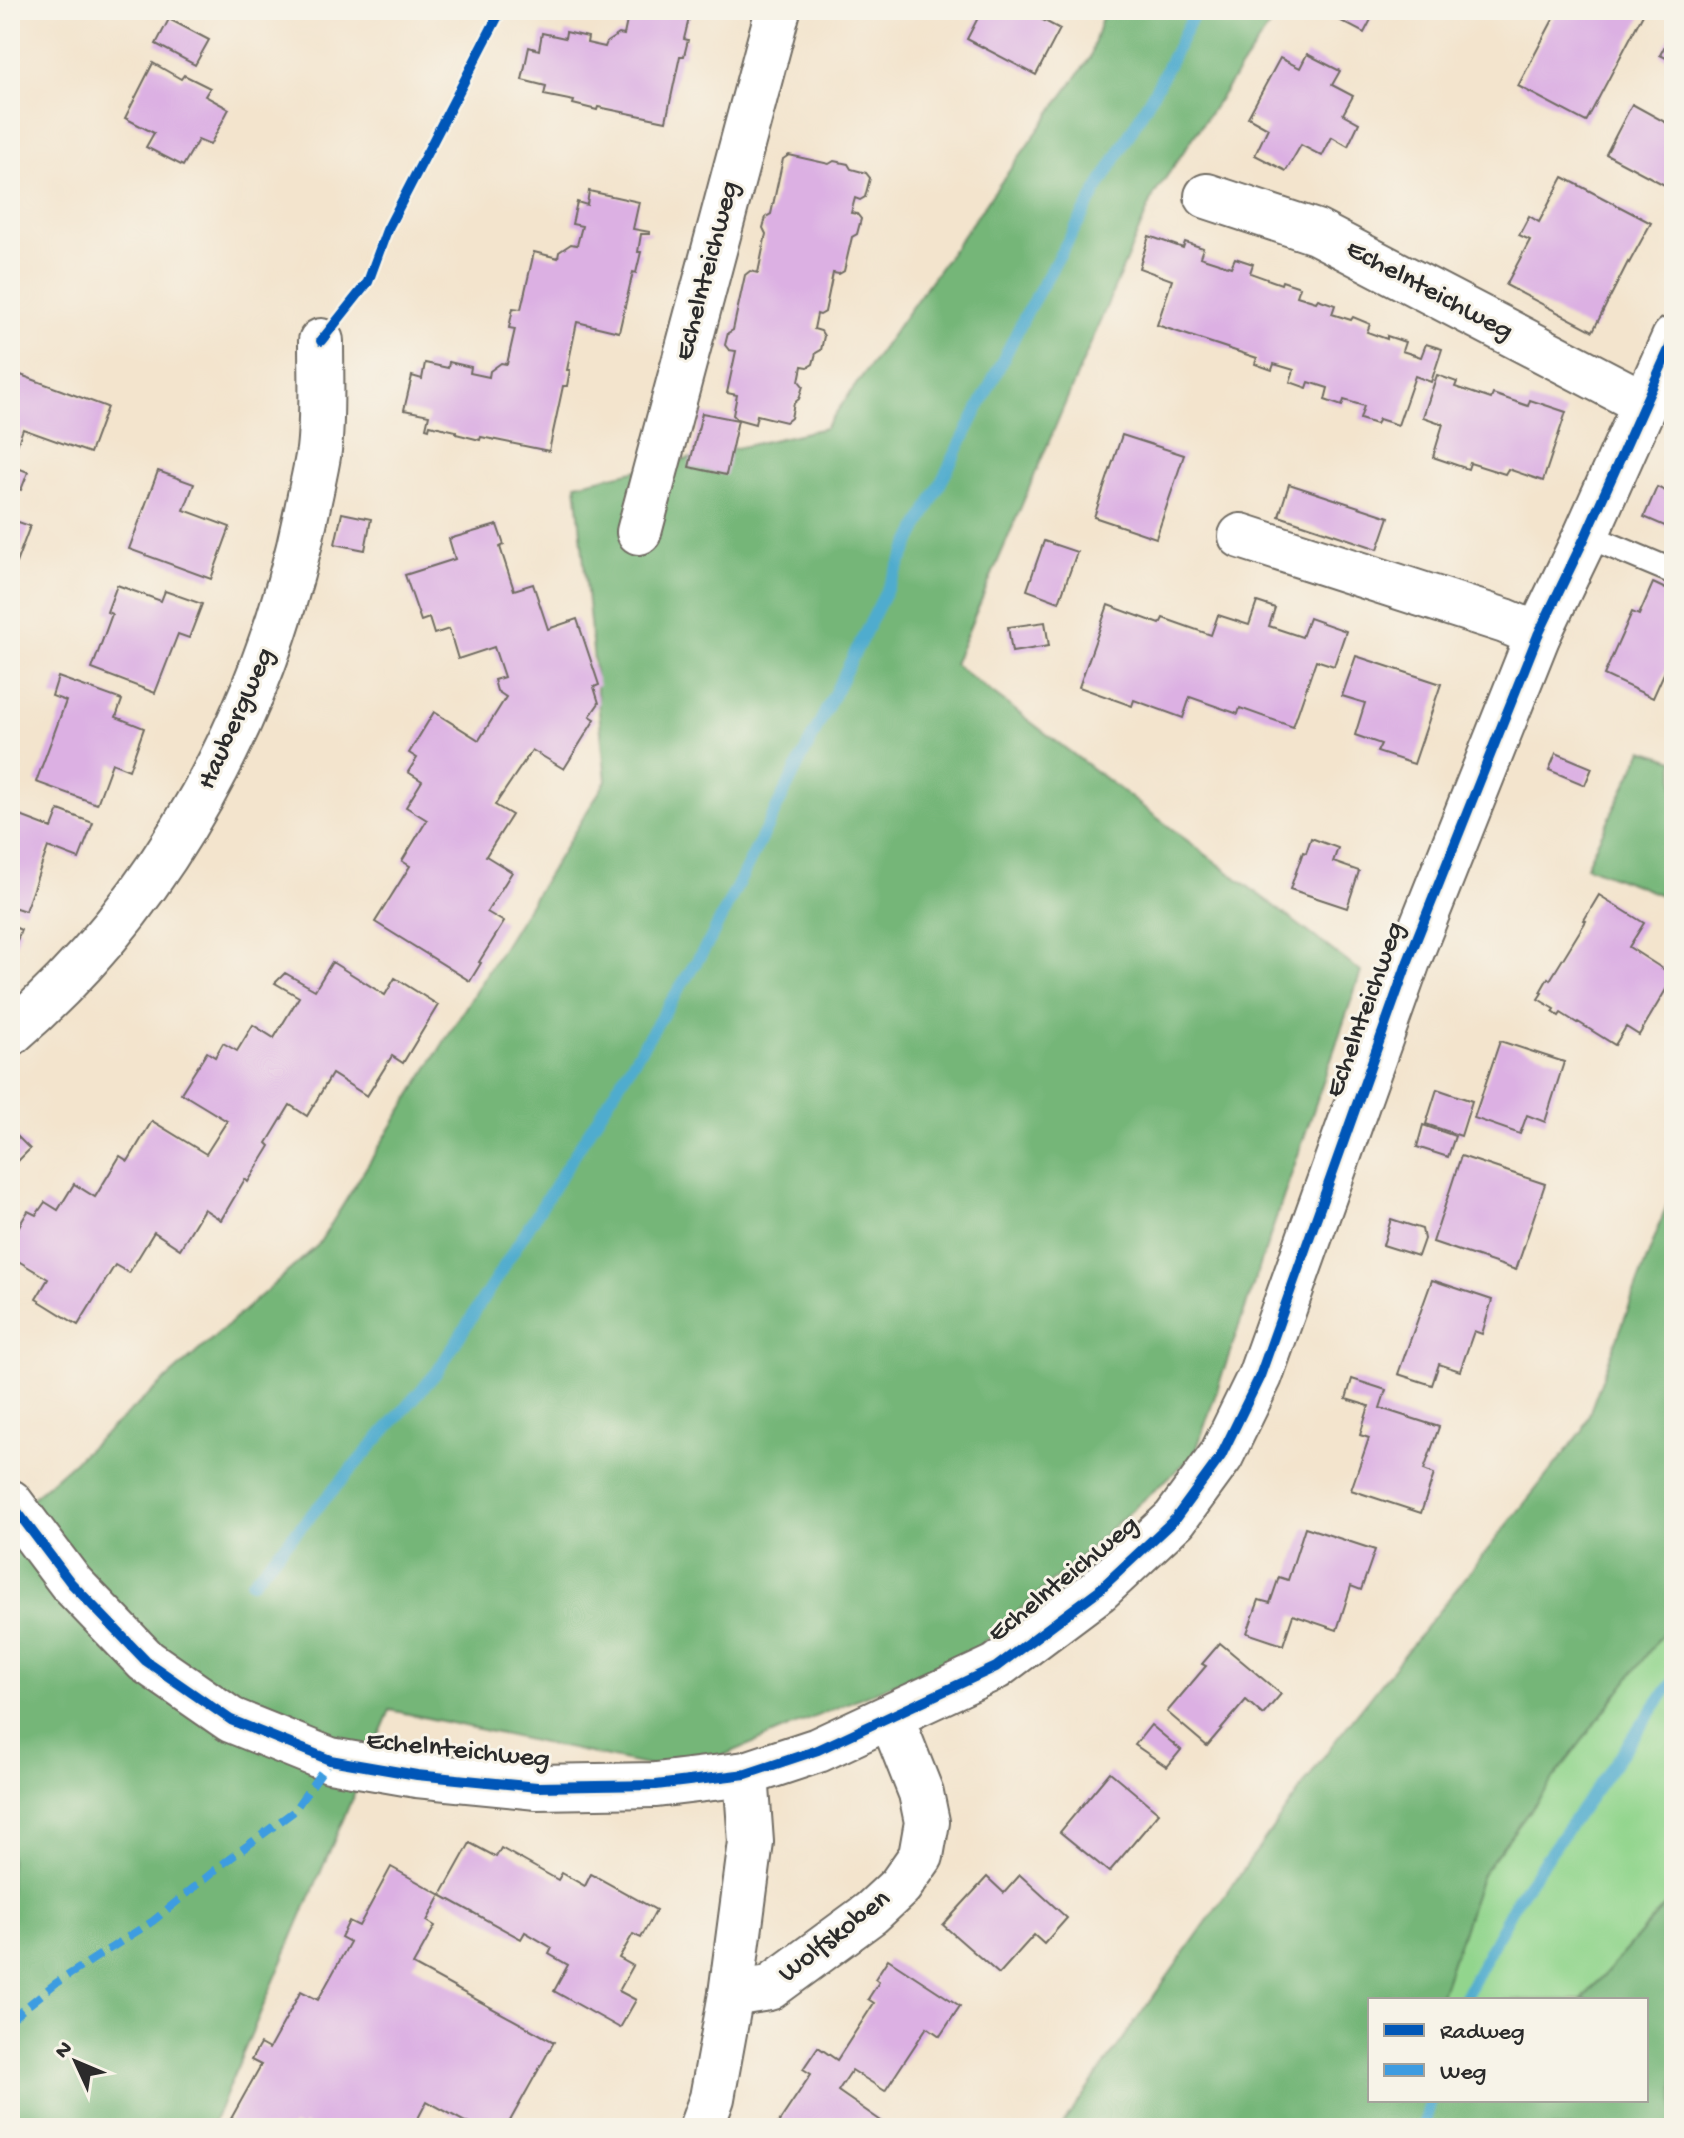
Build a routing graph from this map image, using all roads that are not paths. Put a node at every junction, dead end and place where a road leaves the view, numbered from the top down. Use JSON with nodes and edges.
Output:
{"nodes":[{"id":1,"x":778,"y":10,"type":"edge"},
{"id":2,"x":1207,"y":196,"type":"dead end"},
{"id":3,"x":1674,"y":338,"type":"edge"},
{"id":4,"x":321,"y":341,"type":"dead end"},
{"id":5,"x":1644,"y":403,"type":"junction"},
{"id":6,"x":639,"y":532,"type":"dead end"},
{"id":7,"x":1586,"y":535,"type":"junction"},
{"id":8,"x":1241,"y":536,"type":"dead end"},
{"id":9,"x":1674,"y":572,"type":"edge"},
{"id":10,"x":1538,"y":635,"type":"junction"},
{"id":11,"x":10,"y":1034,"type":"edge"},
{"id":12,"x":10,"y":1502,"type":"edge"},
{"id":13,"x":891,"y":1717,"type":"junction"},
{"id":14,"x":746,"y":1774,"type":"junction"},
{"id":15,"x":731,"y":1994,"type":"junction"},
{"id":16,"x":701,"y":2128,"type":"edge"}],
"edges":[{"from":1,"to":6,"type":"street","name":"Echelnteichweg"},
{"from":2,"to":5,"type":"street","name":"Echelnteichweg"},
{"from":3,"to":5,"type":"street","name":"Echelnteichweg"},
{"from":4,"to":11,"type":"street","name":"Haubergweg"},
{"from":5,"to":7,"type":"street","name":"Echelnteichweg"},
{"from":7,"to":9,"type":"lane"},
{"from":7,"to":10,"type":"street","name":"Echelnteichweg"},
{"from":8,"to":10,"type":"street"},
{"from":10,"to":13,"type":"street","name":"Echelnteichweg"},
{"from":12,"to":14,"type":"street","name":"Echelnteichweg"},
{"from":13,"to":14,"type":"street","name":"Echelnteichweg"},
{"from":13,"to":15,"type":"street","name":"Wolfskoben"},
{"from":14,"to":15,"type":"street","name":"Wolfskoben"},
{"from":15,"to":16,"type":"street","name":"Wolfskoben"}]}
